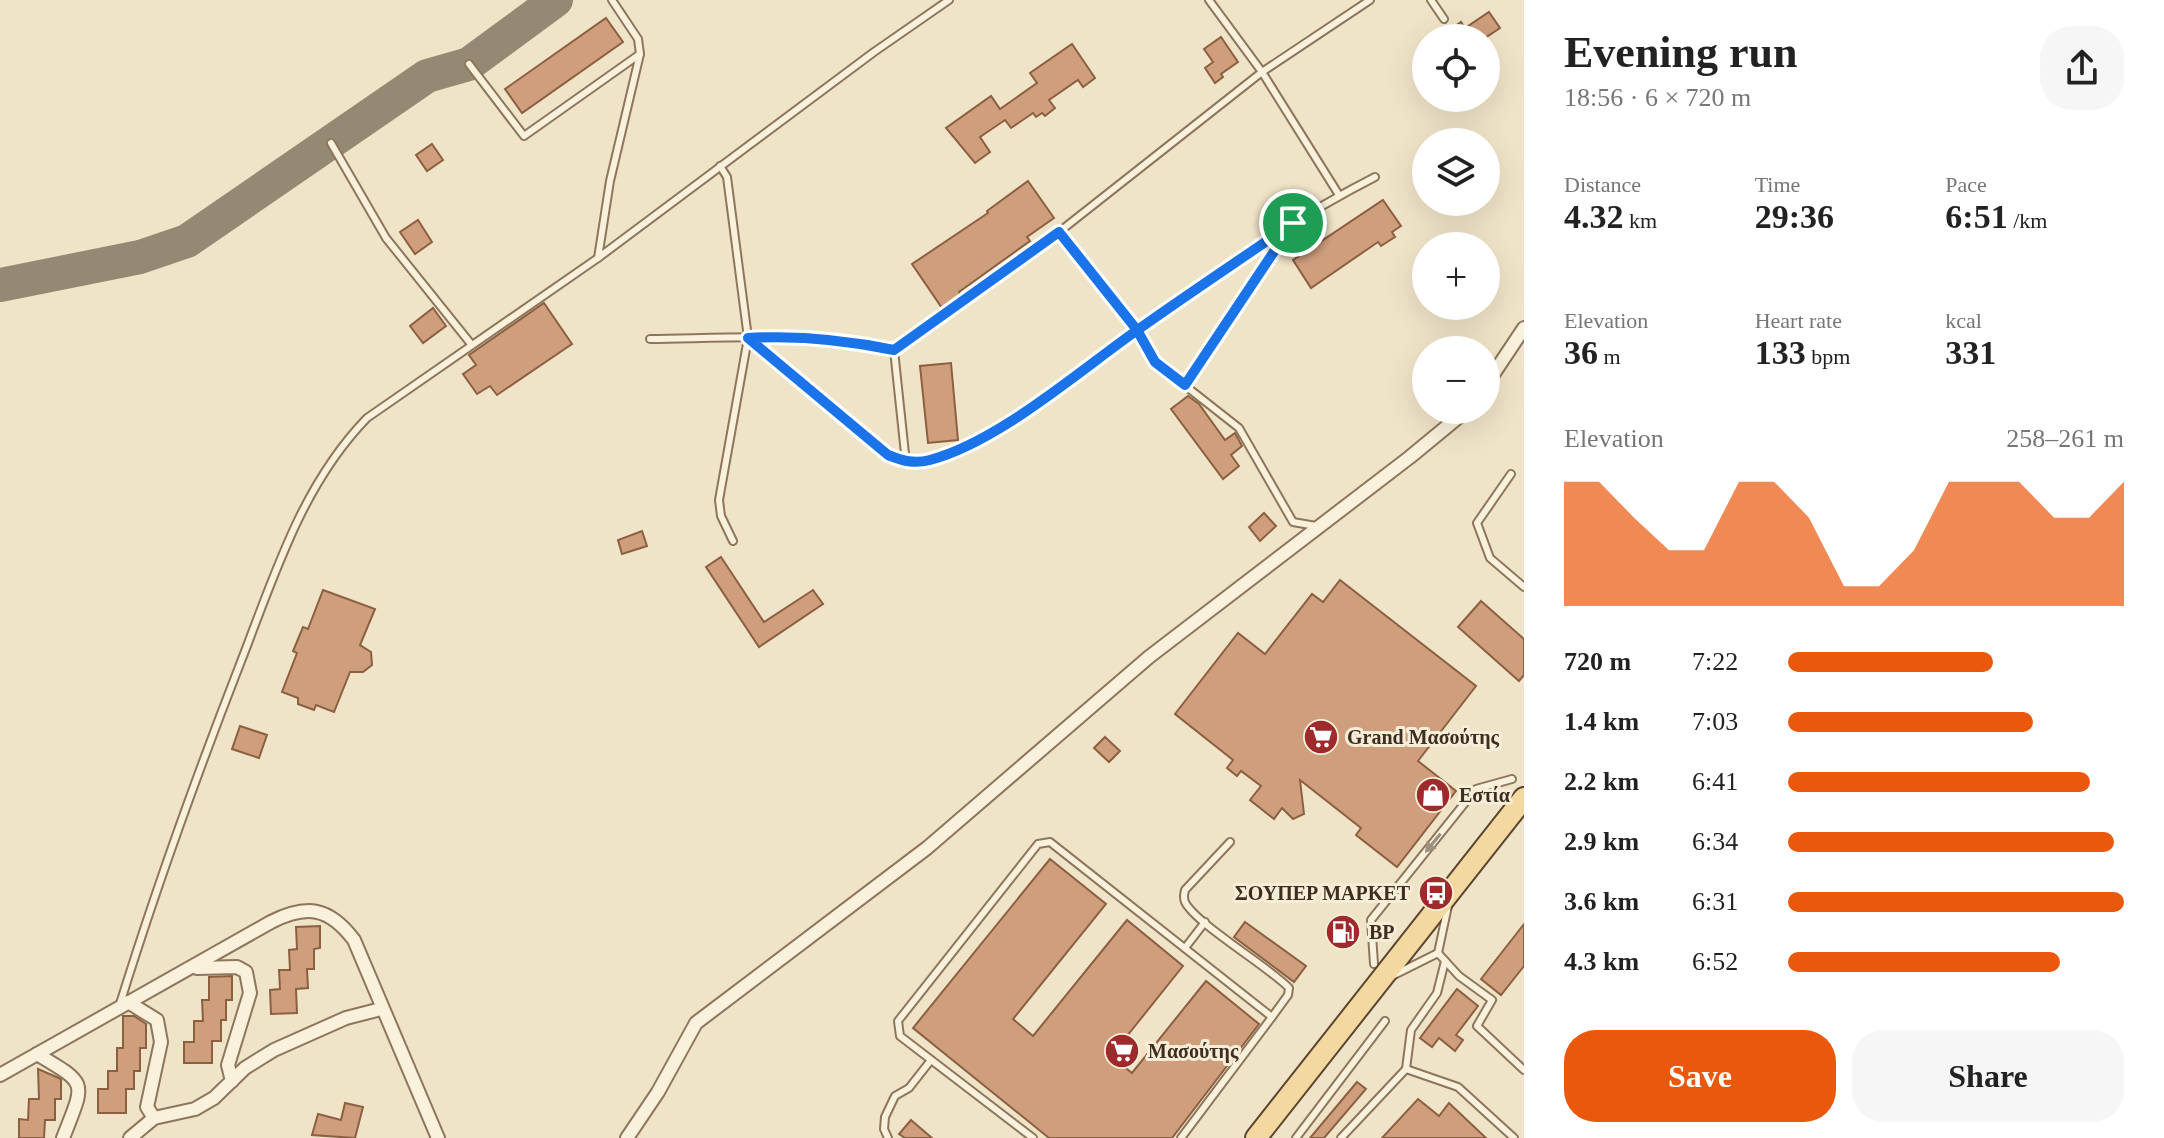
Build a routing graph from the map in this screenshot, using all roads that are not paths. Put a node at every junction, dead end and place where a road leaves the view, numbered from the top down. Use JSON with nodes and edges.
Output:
{"nodes":[{"id":1,"x":612,"y":0,"type":"edge"},
{"id":2,"x":949,"y":0,"type":"edge"},
{"id":3,"x":1209,"y":0,"type":"edge"},
{"id":4,"x":1370,"y":0,"type":"edge"},
{"id":5,"x":1431,"y":0,"type":"edge"},
{"id":6,"x":1444,"y":19,"type":"dead end"},
{"id":7,"x":640,"y":54,"type":"junction"},
{"id":8,"x":469,"y":64,"type":"dead end"},
{"id":9,"x":1262,"y":72,"type":"junction"},
{"id":10,"x":331,"y":143,"type":"dead end"},
{"id":11,"x":720,"y":166,"type":"junction"},
{"id":12,"x":1375,"y":177,"type":"dead end"},
{"id":13,"x":1339,"y":195,"type":"junction"},
{"id":14,"x":1293,"y":223,"type":"junction"},
{"id":15,"x":1059,"y":232,"type":"junction"},
{"id":16,"x":598,"y":258,"type":"junction"},
{"id":17,"x":1524,"y":328,"type":"edge"},
{"id":18,"x":1137,"y":330,"type":"junction"},
{"id":19,"x":748,"y":338,"type":"junction"},
{"id":20,"x":650,"y":339,"type":"dead end"},
{"id":21,"x":471,"y":344,"type":"junction"},
{"id":22,"x":894,"y":350,"type":"junction"},
{"id":23,"x":1500,"y":364,"type":"edge"},
{"id":24,"x":1185,"y":385,"type":"junction"},
{"id":25,"x":1450,"y":424,"type":"edge"},
{"id":26,"x":906,"y":463,"type":"junction"},
{"id":27,"x":1511,"y":474,"type":"dead end"},
{"id":28,"x":1317,"y":527,"type":"junction"},
{"id":29,"x":733,"y":541,"type":"dead end"},
{"id":30,"x":1524,"y":587,"type":"edge"},
{"id":31,"x":1512,"y":779,"type":"dead end"},
{"id":32,"x":1524,"y":798,"type":"edge"},
{"id":33,"x":1230,"y":842,"type":"dead end"},
{"id":34,"x":1451,"y":889,"type":"junction"},
{"id":35,"x":1205,"y":922,"type":"junction"},
{"id":36,"x":1185,"y":948,"type":"junction"},
{"id":37,"x":1438,"y":953,"type":"junction"},
{"id":38,"x":1445,"y":961,"type":"junction"},
{"id":39,"x":1374,"y":964,"type":"dead end"},
{"id":40,"x":186,"y":970,"type":"junction"},
{"id":41,"x":1375,"y":985,"type":"junction"},
{"id":42,"x":123,"y":1004,"type":"junction"},
{"id":43,"x":381,"y":1009,"type":"junction"},
{"id":44,"x":1272,"y":1017,"type":"junction"},
{"id":45,"x":1385,"y":1021,"type":"dead end"},
{"id":46,"x":37,"y":1054,"type":"junction"},
{"id":47,"x":931,"y":1060,"type":"junction"},
{"id":48,"x":1406,"y":1069,"type":"junction"},
{"id":49,"x":1524,"y":1070,"type":"edge"},
{"id":50,"x":0,"y":1075,"type":"edge"},
{"id":51,"x":232,"y":1081,"type":"junction"},
{"id":52,"x":154,"y":1118,"type":"junction"},
{"id":53,"x":63,"y":1138,"type":"edge"},
{"id":54,"x":130,"y":1138,"type":"edge"},
{"id":55,"x":438,"y":1138,"type":"edge"},
{"id":56,"x":627,"y":1138,"type":"edge"},
{"id":57,"x":888,"y":1138,"type":"edge"},
{"id":58,"x":1033,"y":1138,"type":"edge"},
{"id":59,"x":1181,"y":1138,"type":"edge"},
{"id":60,"x":1256,"y":1138,"type":"edge"},
{"id":61,"x":1296,"y":1138,"type":"edge"},
{"id":62,"x":1341,"y":1138,"type":"edge"},
{"id":63,"x":1514,"y":1138,"type":"edge"}],
"edges":[{"from":1,"to":7,"type":"lane"},
{"from":2,"to":11,"type":"lane"},
{"from":3,"to":9,"type":"lane"},
{"from":4,"to":9,"type":"lane"},
{"from":5,"to":6,"type":"lane"},
{"from":7,"to":8,"type":"lane"},
{"from":7,"to":16,"type":"lane"},
{"from":9,"to":13,"type":"lane"},
{"from":9,"to":15,"type":"lane"},
{"from":10,"to":21,"type":"lane"},
{"from":11,"to":16,"type":"lane"},
{"from":11,"to":19,"type":"lane"},
{"from":12,"to":13,"type":"lane"},
{"from":13,"to":14,"type":"lane"},
{"from":14,"to":18,"type":"lane"},
{"from":14,"to":24,"type":"lane"},
{"from":15,"to":18,"type":"lane"},
{"from":15,"to":22,"type":"lane"},
{"from":16,"to":21,"type":"lane"},
{"from":17,"to":23,"type":"street"},
{"from":18,"to":24,"type":"lane"},
{"from":18,"to":26,"type":"lane"},
{"from":19,"to":20,"type":"lane"},
{"from":19,"to":22,"type":"lane"},
{"from":19,"to":26,"type":"lane"},
{"from":19,"to":29,"type":"lane"},
{"from":21,"to":42,"type":"lane"},
{"from":22,"to":26,"type":"lane"},
{"from":24,"to":28,"type":"lane"},
{"from":25,"to":28,"type":"street"},
{"from":27,"to":30,"type":"lane"},
{"from":28,"to":56,"type":"street"},
{"from":31,"to":39,"type":"lane","one_way":true},
{"from":32,"to":34,"type":"main road"},
{"from":33,"to":35,"type":"lane"},
{"from":34,"to":37,"type":"lane"},
{"from":34,"to":41,"type":"main road"},
{"from":35,"to":36,"type":"lane"},
{"from":35,"to":44,"type":"lane"},
{"from":36,"to":44,"type":"lane"},
{"from":36,"to":47,"type":"lane"},
{"from":37,"to":38,"type":"lane"},
{"from":37,"to":41,"type":"lane"},
{"from":38,"to":48,"type":"lane"},
{"from":38,"to":49,"type":"lane"},
{"from":40,"to":42,"type":"street"},
{"from":40,"to":43,"type":"street"},
{"from":40,"to":51,"type":"street"},
{"from":41,"to":60,"type":"main road"},
{"from":42,"to":46,"type":"street"},
{"from":42,"to":52,"type":"street"},
{"from":43,"to":51,"type":"street"},
{"from":43,"to":55,"type":"street"},
{"from":44,"to":59,"type":"lane"},
{"from":45,"to":61,"type":"lane"},
{"from":46,"to":50,"type":"street"},
{"from":46,"to":53,"type":"street"},
{"from":47,"to":57,"type":"lane"},
{"from":47,"to":58,"type":"lane"},
{"from":48,"to":62,"type":"lane"},
{"from":48,"to":63,"type":"lane"},
{"from":51,"to":52,"type":"street"},
{"from":52,"to":54,"type":"street"}]}
